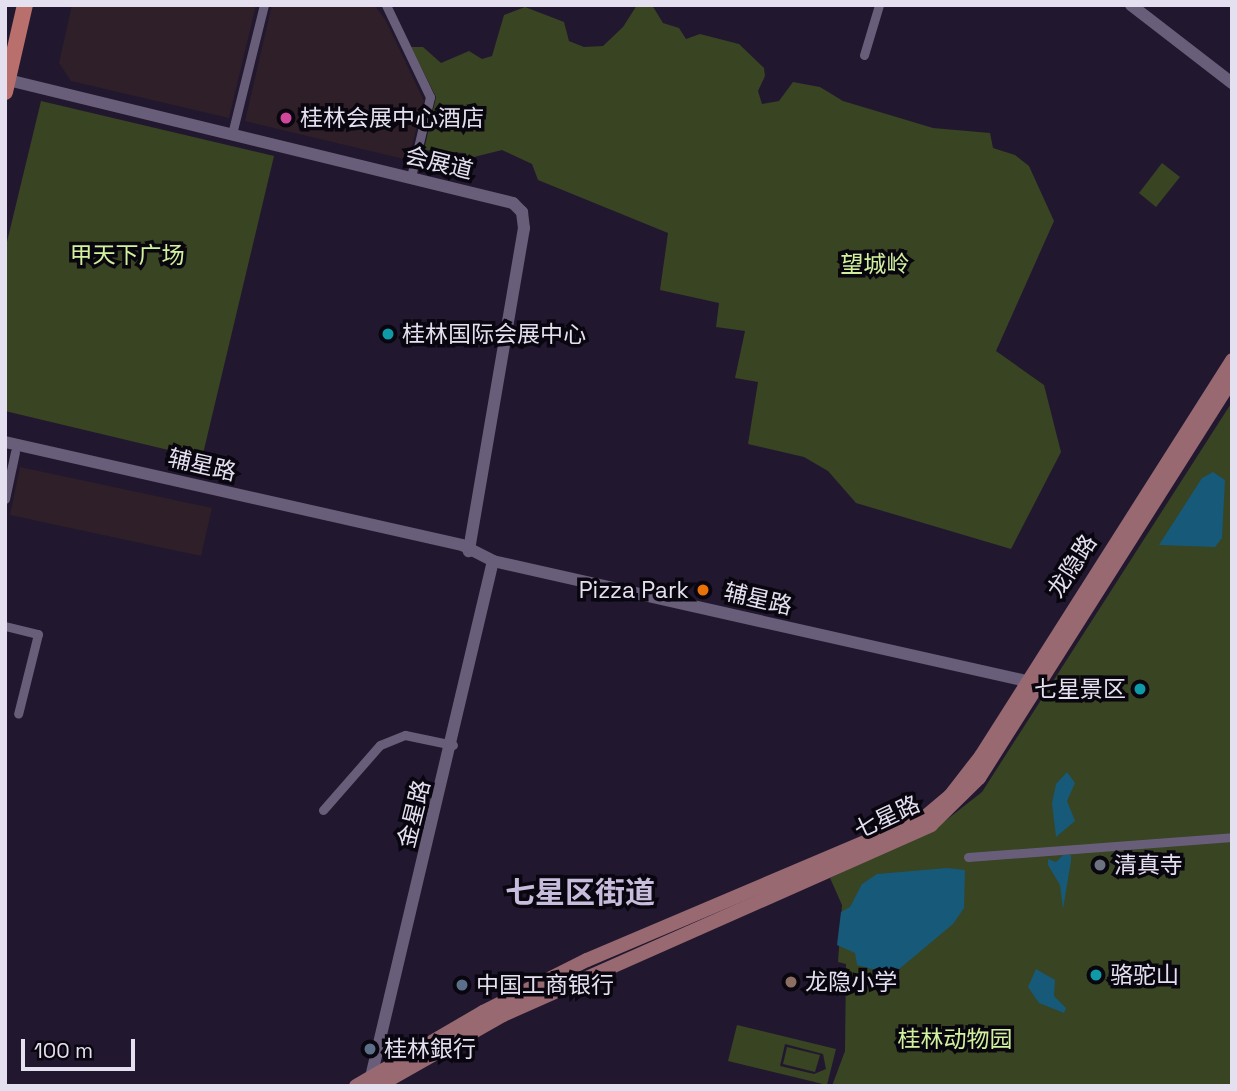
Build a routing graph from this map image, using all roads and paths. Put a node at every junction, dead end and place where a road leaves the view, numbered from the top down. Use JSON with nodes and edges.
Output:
{"nodes":[{"id":1,"x":16,"y":5,"type":"edge"},
{"id":2,"x":25,"y":5,"type":"edge"},
{"id":3,"x":264,"y":5,"type":"edge"},
{"id":4,"x":386,"y":5,"type":"edge"},
{"id":5,"x":879,"y":5,"type":"edge"},
{"id":6,"x":1130,"y":5,"type":"edge"},
{"id":7,"x":5,"y":52,"type":"edge"},
{"id":8,"x":863,"y":55,"type":"dead end"},
{"id":9,"x":1232,"y":83,"type":"edge"},
{"id":10,"x":7,"y":86,"type":"edge"},
{"id":11,"x":232,"y":134,"type":"junction"},
{"id":12,"x":411,"y":177,"type":"junction"},
{"id":13,"x":1232,"y":360,"type":"edge"},
{"id":14,"x":1232,"y":379,"type":"edge"},
{"id":15,"x":5,"y":442,"type":"edge"},
{"id":16,"x":10,"y":451,"type":"edge"},
{"id":17,"x":5,"y":499,"type":"edge"},
{"id":18,"x":469,"y":551,"type":"junction"},
{"id":19,"x":493,"y":561,"type":"junction"},
{"id":20,"x":5,"y":626,"type":"edge"},
{"id":21,"x":1032,"y":683,"type":"junction"},
{"id":22,"x":18,"y":714,"type":"dead end"},
{"id":23,"x":453,"y":745,"type":"junction"},
{"id":24,"x":950,"y":796,"type":"joint"},
{"id":25,"x":323,"y":810,"type":"dead end"},
{"id":26,"x":1232,"y":837,"type":"edge"},
{"id":27,"x":968,"y":857,"type":"dead end"},
{"id":28,"x":375,"y":1083,"type":"edge"},
{"id":29,"x":356,"y":1086,"type":"edge"}],
"edges":[{"from":1,"to":7,"type":"highway"},
{"from":2,"to":10,"type":"highway"},
{"from":3,"to":11,"type":"street"},
{"from":4,"to":12,"type":"street"},
{"from":5,"to":8,"type":"street"},
{"from":6,"to":9,"type":"street"},
{"from":10,"to":11,"type":"street","name":"会展道"},
{"from":11,"to":12,"type":"street","name":"会展道"},
{"from":12,"to":18,"type":"street","name":"会展道"},
{"from":13,"to":21,"type":"main road","name":"龙隐路"},
{"from":14,"to":21,"type":"main road","name":"七星路"},
{"from":15,"to":18,"type":"street","name":"辅星路"},
{"from":16,"to":17,"type":"street"},
{"from":16,"to":18,"type":"street","name":"辅星路"},
{"from":18,"to":19,"type":"street","name":"辅星路"},
{"from":19,"to":21,"type":"street","name":"辅星路"},
{"from":19,"to":23,"type":"street","name":"金星路"},
{"from":20,"to":22,"type":"street"},
{"from":21,"to":24,"type":"main road","name":"龙隐路"},
{"from":21,"to":28,"type":"main road","name":"七星路"},
{"from":23,"to":25,"type":"street"},
{"from":23,"to":28,"type":"street","name":"金星路"},
{"from":24,"to":28,"type":"main road","name":"七星路"},
{"from":26,"to":27,"type":"street"},
{"from":28,"to":29,"type":"main road","name":"七星路"}]}
